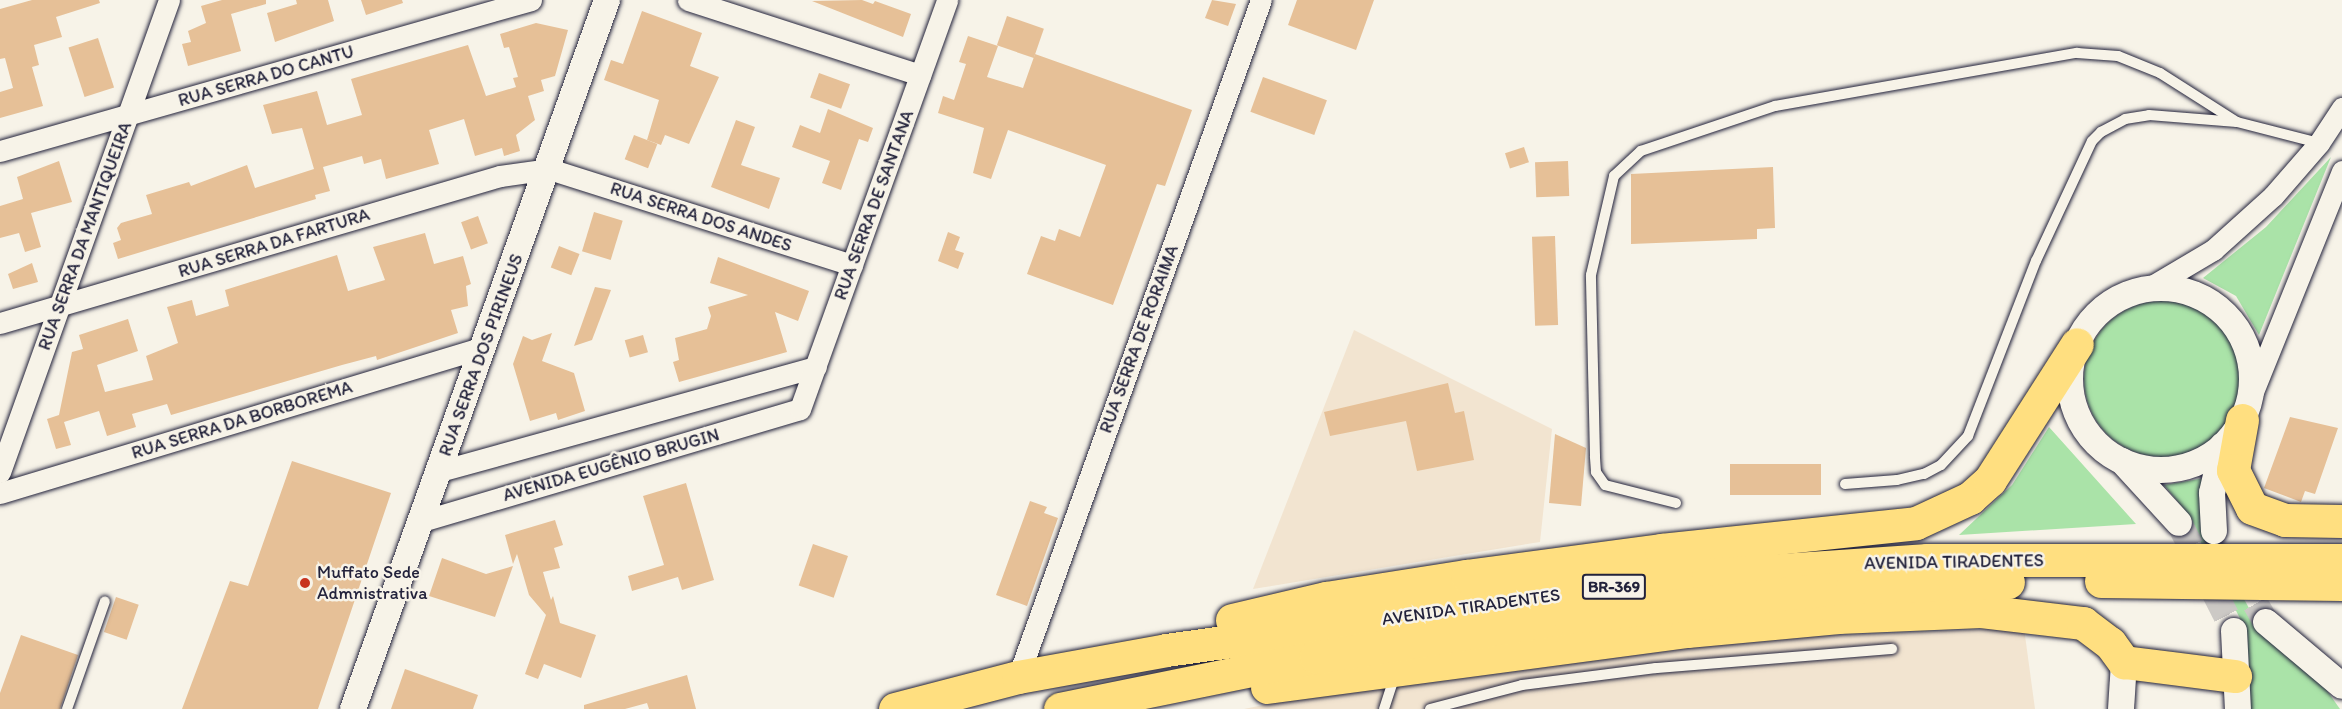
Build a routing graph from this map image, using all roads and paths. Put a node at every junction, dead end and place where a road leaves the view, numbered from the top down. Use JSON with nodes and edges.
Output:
{"nodes":[{"id":1,"x":169,"y":0,"type":"edge"},
{"id":2,"x":531,"y":0,"type":"edge"},
{"id":3,"x":607,"y":0,"type":"edge"},
{"id":4,"x":688,"y":0,"type":"edge"},
{"id":5,"x":947,"y":0,"type":"edge"},
{"id":6,"x":1261,"y":0,"type":"edge"},
{"id":7,"x":920,"y":75,"type":"junction"},
{"id":8,"x":2342,"y":108,"type":"edge"},
{"id":9,"x":128,"y":116,"type":"junction"},
{"id":10,"x":2237,"y":122,"type":"junction"},
{"id":11,"x":2319,"y":144,"type":"junction"},
{"id":12,"x":0,"y":151,"type":"edge"},
{"id":13,"x":549,"y":169,"type":"junction"},
{"id":14,"x":2342,"y":171,"type":"edge"},
{"id":15,"x":852,"y":265,"type":"junction"},
{"id":16,"x":2147,"y":289,"type":"junction"},
{"id":17,"x":59,"y":308,"type":"junction"},
{"id":18,"x":0,"y":323,"type":"edge"},
{"id":19,"x":2077,"y":344,"type":"junction"},
{"id":20,"x":484,"y":347,"type":"junction"},
{"id":21,"x":816,"y":367,"type":"junction"},
{"id":22,"x":800,"y":409,"type":"joint"},
{"id":23,"x":2238,"y":421,"type":"junction"},
{"id":24,"x":2121,"y":461,"type":"junction"},
{"id":25,"x":0,"y":471,"type":"edge"},
{"id":26,"x":440,"y":471,"type":"junction"},
{"id":27,"x":1845,"y":484,"type":"dead end"},
{"id":28,"x":0,"y":493,"type":"edge"},
{"id":29,"x":1676,"y":503,"type":"dead end"},
{"id":30,"x":422,"y":521,"type":"junction"},
{"id":31,"x":2342,"y":521,"type":"edge"},
{"id":32,"x":2179,"y":523,"type":"tunnel mouth"},
{"id":33,"x":2214,"y":531,"type":"dead end"},
{"id":34,"x":2342,"y":561,"type":"edge"},
{"id":35,"x":2342,"y":584,"type":"edge"},
{"id":36,"x":105,"y":601,"type":"dead end"},
{"id":37,"x":2266,"y":622,"type":"tunnel mouth"},
{"id":38,"x":2234,"y":631,"type":"tunnel mouth"},
{"id":39,"x":1892,"y":649,"type":"dead end"},
{"id":40,"x":1091,"y":662,"type":"junction"},
{"id":41,"x":2124,"y":662,"type":"junction"},
{"id":42,"x":1397,"y":670,"type":"junction"},
{"id":43,"x":2235,"y":676,"type":"junction"},
{"id":44,"x":1018,"y":677,"type":"junction"},
{"id":45,"x":2342,"y":686,"type":"edge"},
{"id":46,"x":1109,"y":697,"type":"junction"},
{"id":47,"x":67,"y":709,"type":"edge"},
{"id":48,"x":353,"y":709,"type":"edge"},
{"id":49,"x":895,"y":709,"type":"edge"},
{"id":50,"x":1060,"y":709,"type":"edge"},
{"id":51,"x":1384,"y":709,"type":"edge"},
{"id":52,"x":1430,"y":709,"type":"edge"},
{"id":53,"x":2121,"y":709,"type":"edge"},
{"id":54,"x":2238,"y":709,"type":"edge"}],
"edges":[{"from":1,"to":9,"type":"street","name":"RUA SERRA DA MANTIQUEIRA"},
{"from":2,"to":9,"type":"street","name":"RUA SERRA DO CANTU"},
{"from":3,"to":13,"type":"street","name":"RUA SERRA DOS PIRINEUS"},
{"from":4,"to":7,"type":"street"},
{"from":5,"to":7,"type":"street","name":"RUA SERRA DE SANTANA"},
{"from":6,"to":44,"type":"street","name":"RUA SERRA DE RORAIMA"},
{"from":7,"to":15,"type":"street","name":"RUA SERRA DE SANTANA"},
{"from":8,"to":11,"type":"street"},
{"from":9,"to":12,"type":"street","name":"RUA SERRA DO CANTU"},
{"from":9,"to":17,"type":"street","name":"RUA SERRA DA MANTIQUEIRA"},
{"from":10,"to":11,"type":"lane"},
{"from":10,"to":27,"type":"lane"},
{"from":10,"to":29,"type":"lane"},
{"from":11,"to":16,"type":"street"},
{"from":13,"to":15,"type":"street","name":"RUA SERRA DOS ANDES"},
{"from":13,"to":17,"type":"street","name":"RUA SERRA DA FARTURA"},
{"from":13,"to":20,"type":"street","name":"RUA SERRA DOS PIRINEUS"},
{"from":14,"to":23,"type":"street"},
{"from":15,"to":21,"type":"street","name":"RUA SERRA DE SANTANA"},
{"from":16,"to":19,"type":"street"},
{"from":16,"to":23,"type":"street"},
{"from":17,"to":18,"type":"street","name":"RUA SERRA DA FARTURA"},
{"from":17,"to":25,"type":"street","name":"RUA SERRA DA MANTIQUEIRA"},
{"from":19,"to":24,"type":"street"},
{"from":19,"to":40,"type":"highway"},
{"from":20,"to":26,"type":"street","name":"RUA SERRA DOS PIRINEUS"},
{"from":20,"to":28,"type":"street","name":"RUA SERRA DA BORBOREMA"},
{"from":21,"to":22,"type":"street","name":"RUA SERRA DE SANTANA"},
{"from":21,"to":26,"type":"street"},
{"from":22,"to":30,"type":"street","name":"AVENIDA EUGÊNIO BRUGIN"},
{"from":23,"to":24,"type":"street"},
{"from":23,"to":31,"type":"highway"},
{"from":23,"to":33,"type":"street"},
{"from":24,"to":32,"type":"street"},
{"from":26,"to":30,"type":"street","name":"RUA SERRA DOS PIRINEUS"},
{"from":30,"to":48,"type":"street","name":"RUA SERRA DOS PIRINEUS"},
{"from":34,"to":40,"type":"highway","name":"AVENIDA TIRADENTES","number":"BR-369"},
{"from":35,"to":46,"type":"highway","name":"AVENIDA TIRADENTES","number":"BR-369"},
{"from":36,"to":47,"type":"lane"},
{"from":37,"to":45,"type":"street"},
{"from":38,"to":43,"type":"street"},
{"from":39,"to":52,"type":"lane"},
{"from":40,"to":44,"type":"highway","name":"AVENIDA TIRADENTES","number":"BR-369"},
{"from":41,"to":42,"type":"highway"},
{"from":41,"to":43,"type":"highway"},
{"from":41,"to":53,"type":"street"},
{"from":42,"to":46,"type":"highway"},
{"from":42,"to":51,"type":"lane"},
{"from":43,"to":54,"type":"street"},
{"from":44,"to":49,"type":"highway","name":"AVENIDA TIRADENTES","number":"BR-369"},
{"from":46,"to":50,"type":"highway","name":"AVENIDA TIRADENTES","number":"BR-369"}]}
